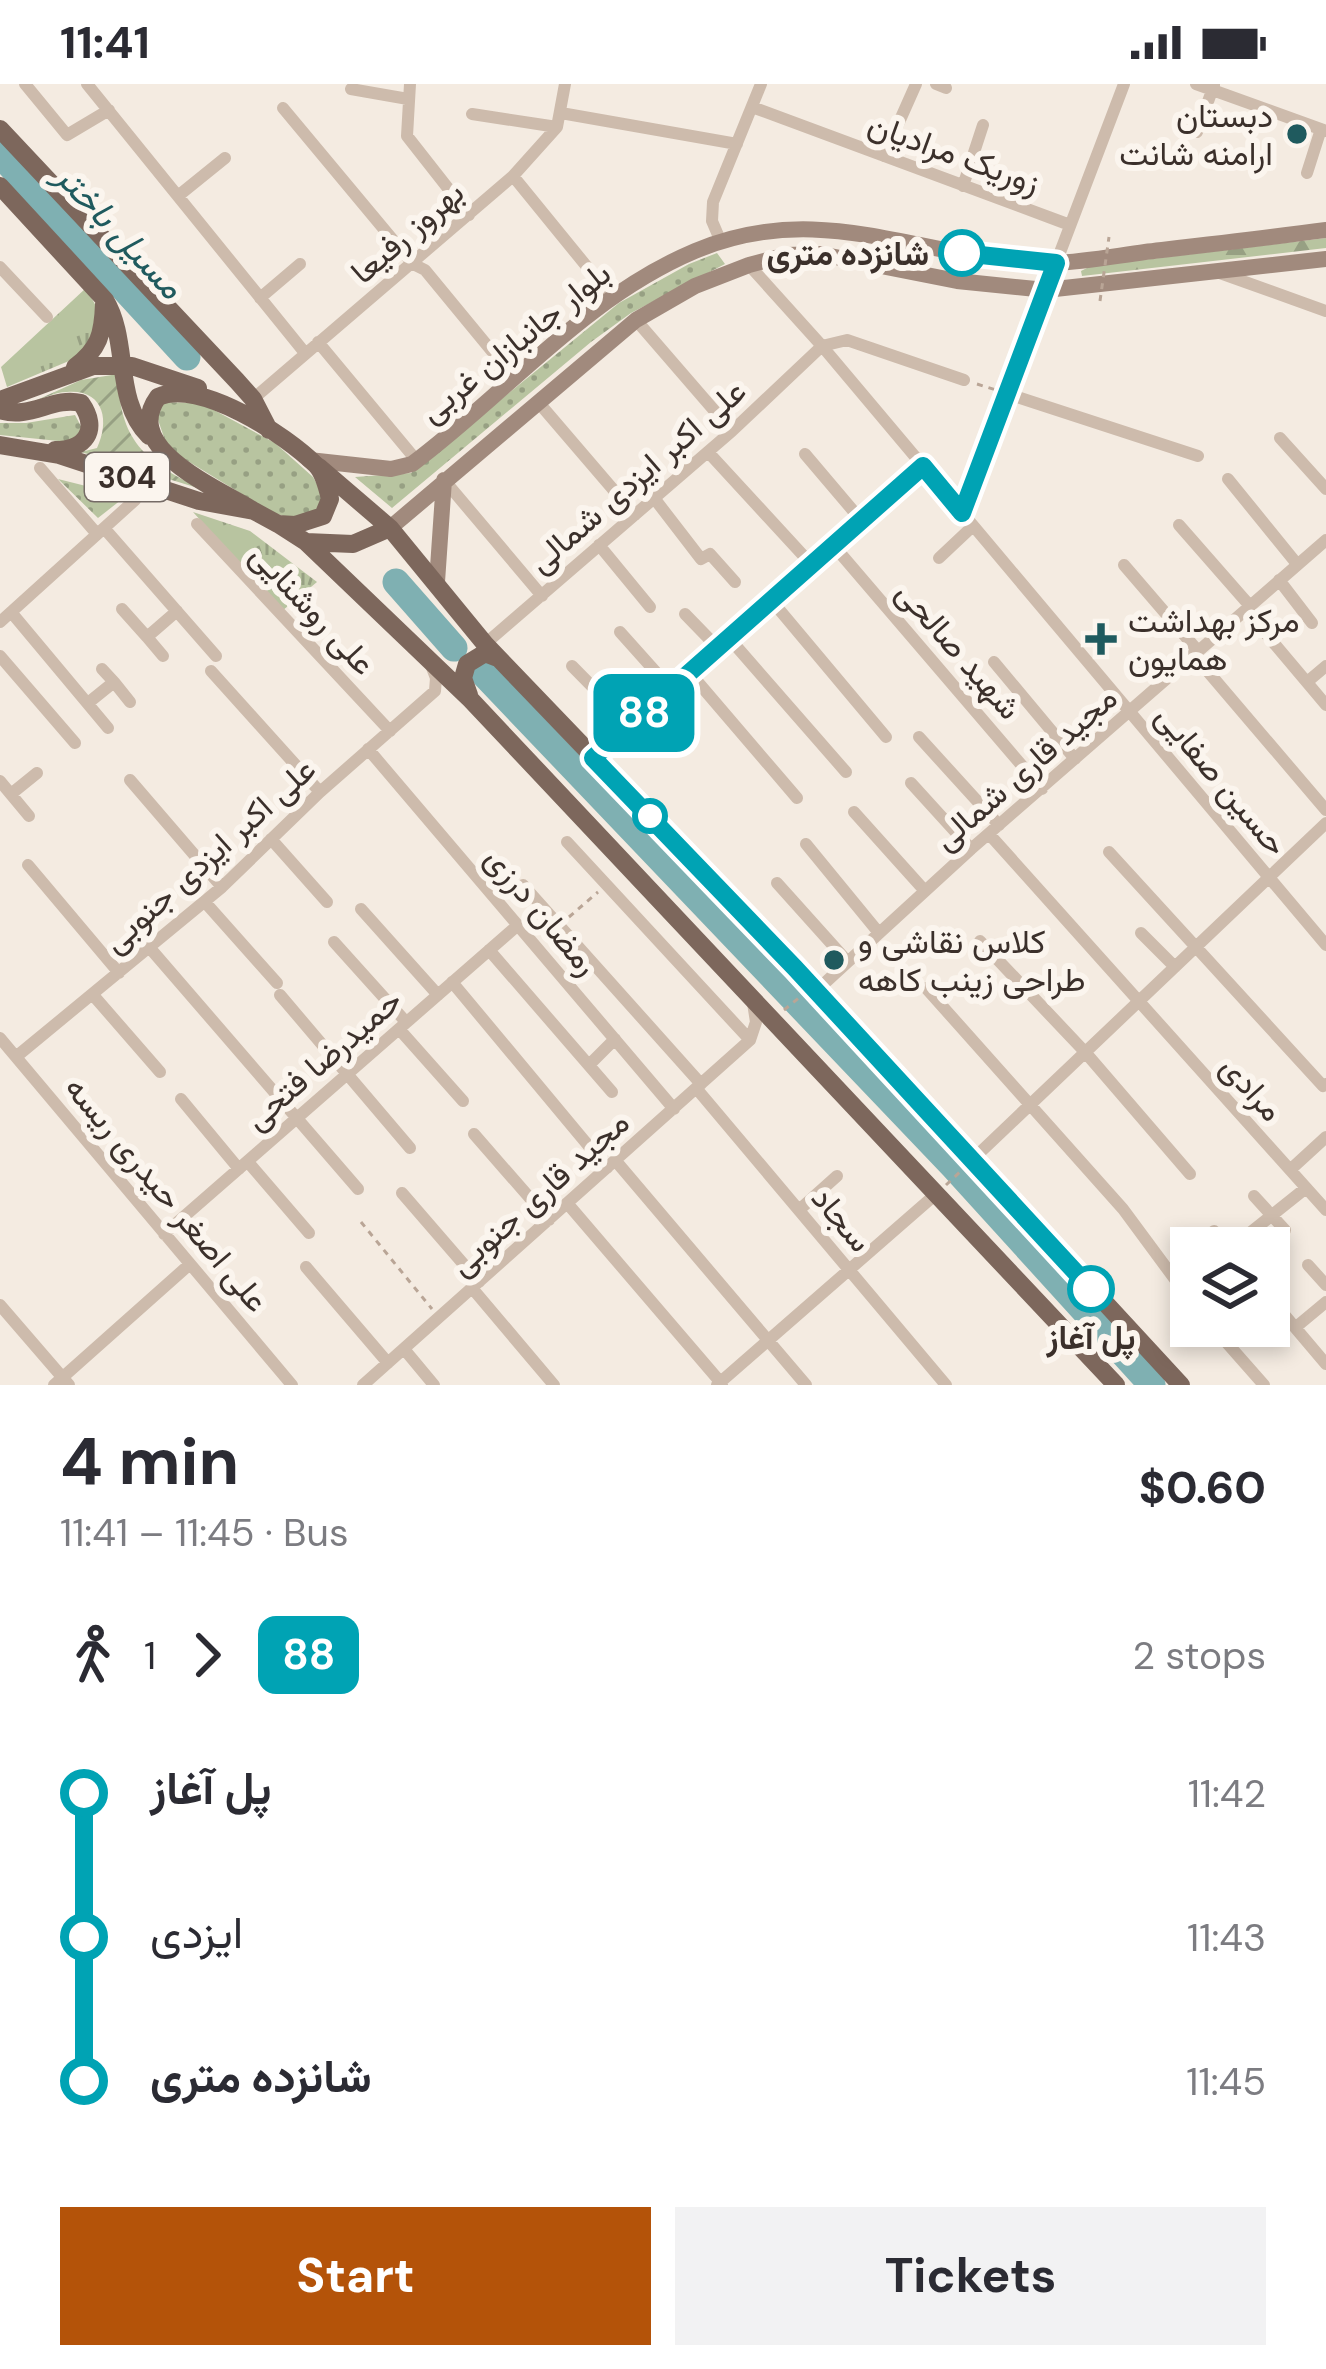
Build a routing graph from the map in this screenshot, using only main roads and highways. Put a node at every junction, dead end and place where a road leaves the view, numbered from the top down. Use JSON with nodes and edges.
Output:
{"nodes":[{"id":1,"x":0,"y":129,"type":"edge"},
{"id":2,"x":0,"y":186,"type":"edge"},
{"id":3,"x":1326,"y":230,"type":"edge"},
{"id":4,"x":721,"y":242,"type":"junction"},
{"id":5,"x":1326,"y":259,"type":"edge"},
{"id":6,"x":1056,"y":263,"type":"junction"},
{"id":7,"x":749,"y":266,"type":"junction"},
{"id":8,"x":1046,"y":290,"type":"junction"},
{"id":9,"x":105,"y":300,"type":"junction"},
{"id":10,"x":122,"y":364,"type":"junction"},
{"id":11,"x":64,"y":375,"type":"junction"},
{"id":12,"x":211,"y":399,"type":"junction"},
{"id":13,"x":0,"y":400,"type":"edge"},
{"id":14,"x":0,"y":410,"type":"edge"},
{"id":15,"x":269,"y":430,"type":"junction"},
{"id":16,"x":152,"y":440,"type":"junction"},
{"id":17,"x":10,"y":446,"type":"edge"},
{"id":18,"x":314,"y":464,"type":"junction"},
{"id":19,"x":444,"y":480,"type":"junction"},
{"id":20,"x":254,"y":511,"type":"junction"},
{"id":21,"x":278,"y":524,"type":"junction"},
{"id":22,"x":390,"y":528,"type":"junction"},
{"id":23,"x":306,"y":542,"type":"junction"},
{"id":24,"x":437,"y":582,"type":"junction"},
{"id":25,"x":502,"y":661,"type":"junction"},
{"id":26,"x":471,"y":700,"type":"junction"},
{"id":27,"x":1116,"y":1385,"type":"edge"},
{"id":28,"x":1181,"y":1385,"type":"edge"}],
"edges":[{"from":1,"to":15,"type":"main road"},
{"from":2,"to":9,"type":"main road"},
{"from":3,"to":6,"type":"main road","name":"بلوار جانبازان غربی"},
{"from":4,"to":6,"type":"main road","name":"بلوار جانبازان غربی"},
{"from":4,"to":7,"type":"main road"},
{"from":4,"to":18,"type":"main road","name":"بلوار جانبازان غربی"},
{"from":5,"to":8,"type":"main road","name":"بلوار جانبازان غربی"},
{"from":6,"to":8,"type":"main road"},
{"from":7,"to":8,"type":"main road","name":"بلوار جانبازان غربی"},
{"from":7,"to":19,"type":"main road","name":"بلوار جانبازان غربی"},
{"from":9,"to":10,"type":"main road"},
{"from":9,"to":11,"type":"main road"},
{"from":10,"to":11,"type":"main road"},
{"from":10,"to":12,"type":"main road"},
{"from":10,"to":16,"type":"main road"},
{"from":11,"to":13,"type":"main road"},
{"from":12,"to":15,"type":"main road"},
{"from":12,"to":16,"type":"main road"},
{"from":14,"to":17,"type":"main road"},
{"from":15,"to":18,"type":"main road"},
{"from":16,"to":20,"type":"main road"},
{"from":17,"to":20,"type":"main road","number":"304"},
{"from":18,"to":21,"type":"main road"},
{"from":18,"to":22,"type":"main road"},
{"from":19,"to":22,"type":"main road","name":"بلوار جانبازان غربی"},
{"from":19,"to":24,"type":"main road"},
{"from":20,"to":21,"type":"main road"},
{"from":21,"to":23,"type":"main road"},
{"from":22,"to":23,"type":"main road"},
{"from":22,"to":24,"type":"main road"},
{"from":23,"to":26,"type":"main road"},
{"from":24,"to":25,"type":"main road"},
{"from":25,"to":26,"type":"main road"},
{"from":25,"to":28,"type":"main road"},
{"from":26,"to":27,"type":"main road"}]}
